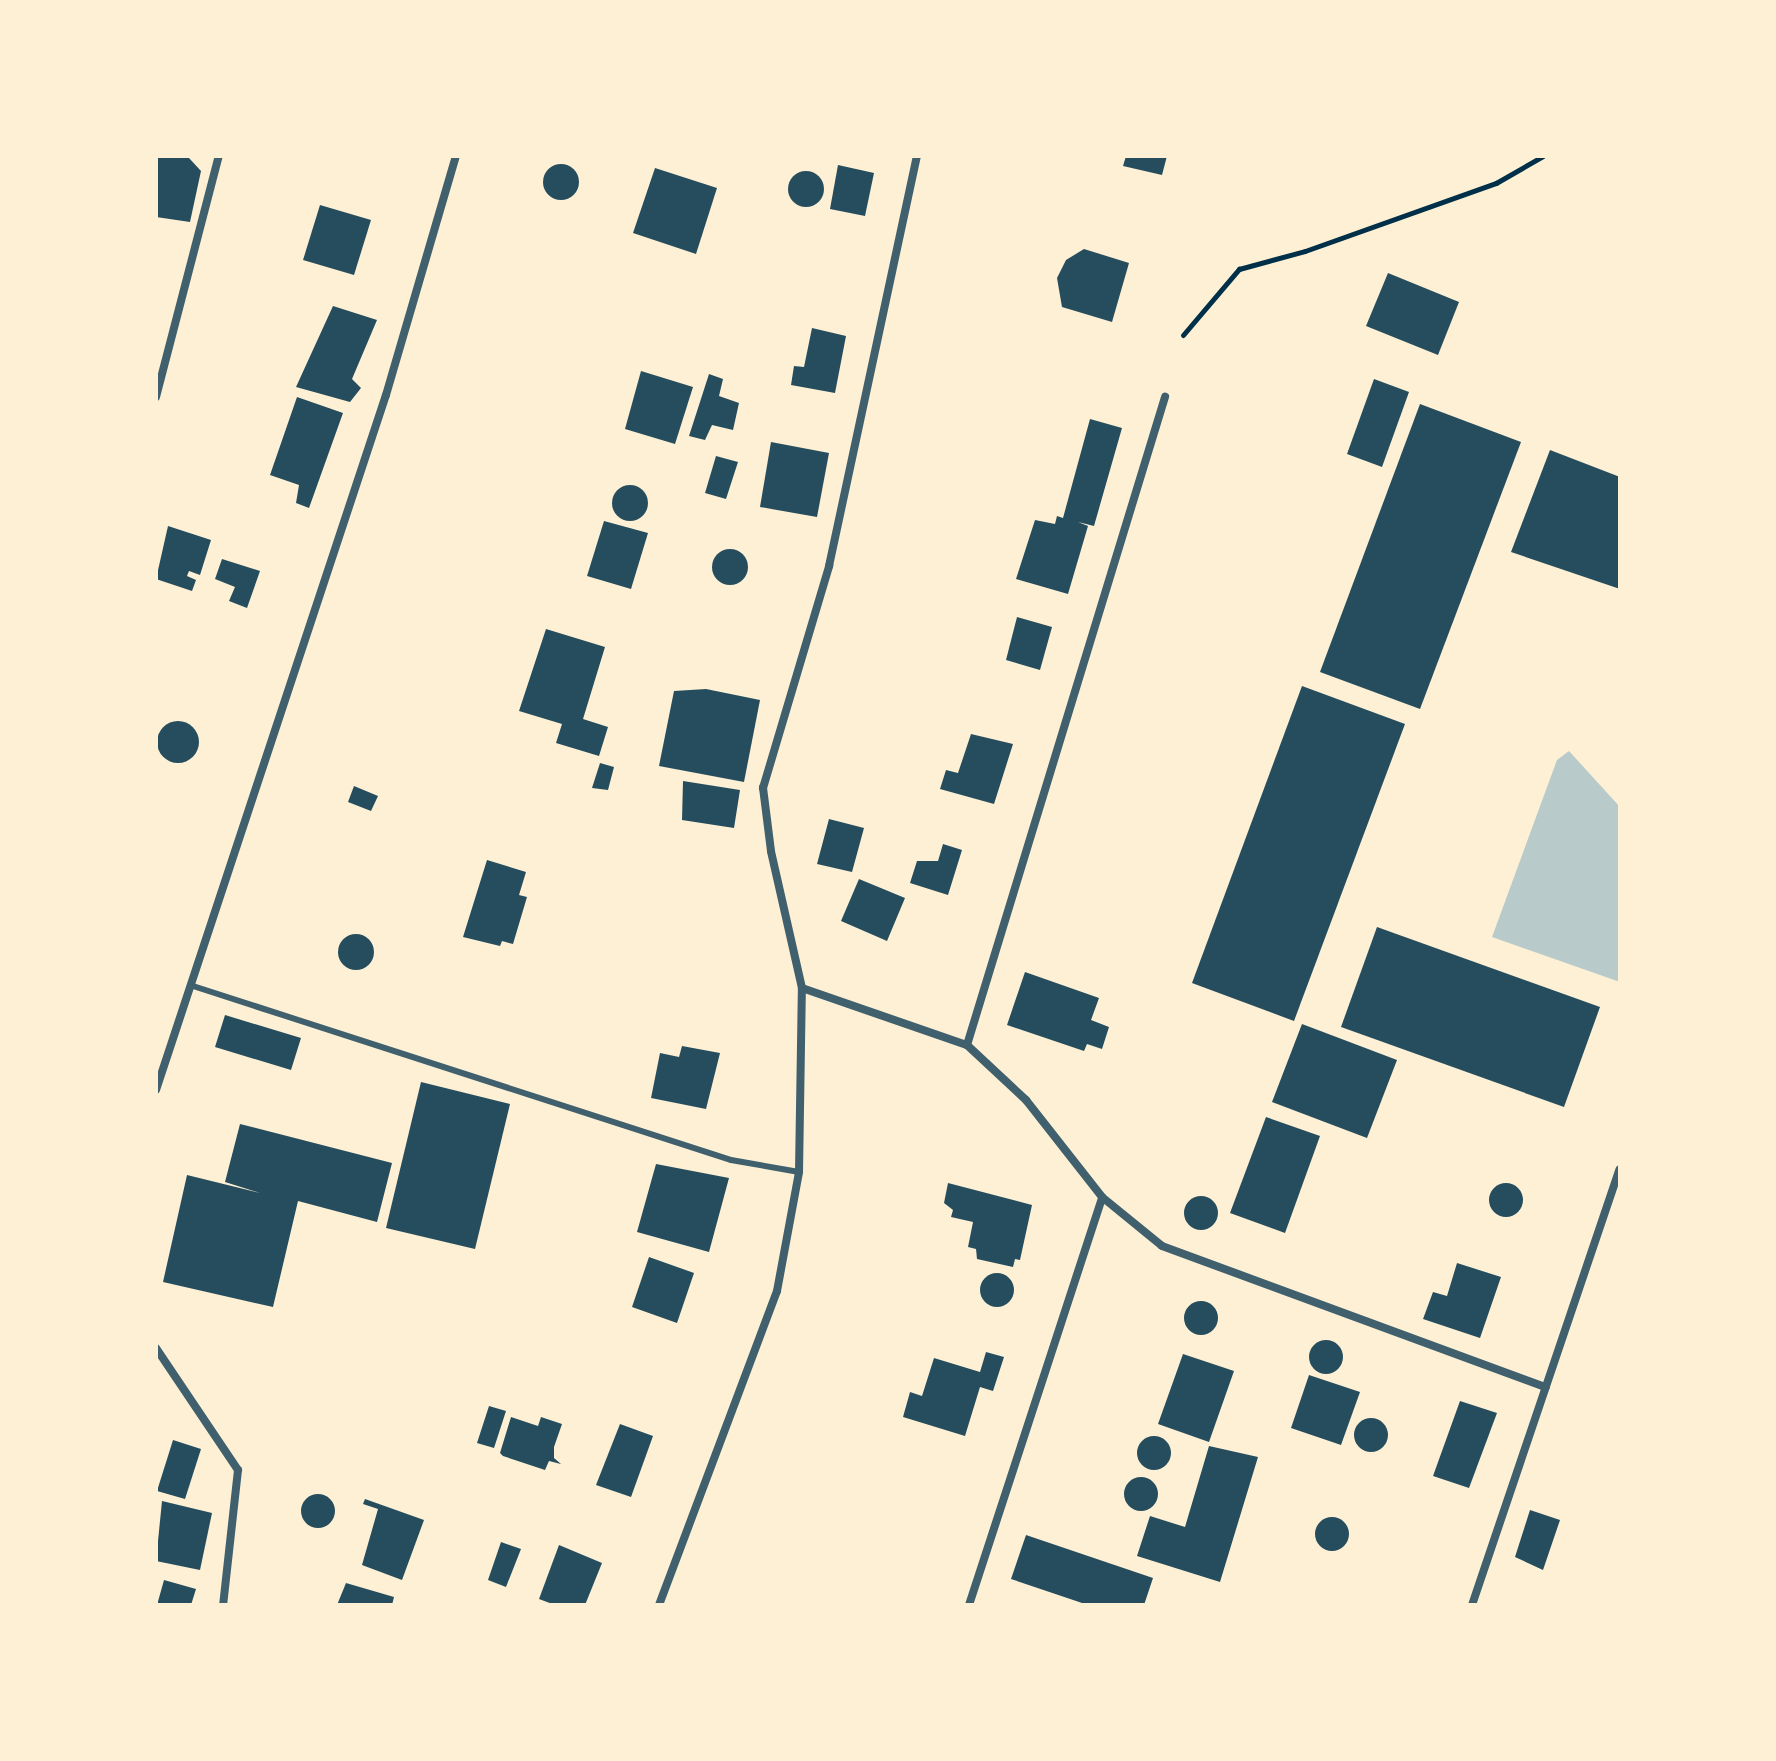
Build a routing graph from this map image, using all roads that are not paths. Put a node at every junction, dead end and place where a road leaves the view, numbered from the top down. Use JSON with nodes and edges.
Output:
{"nodes":[{"id":1,"x":219,"y":156,"type":"edge"},
{"id":2,"x":456,"y":156,"type":"edge"},
{"id":3,"x":917,"y":156,"type":"edge"},
{"id":4,"x":156,"y":397,"type":"edge"},
{"id":5,"x":1165,"y":397,"type":"dead end"},
{"id":6,"x":193,"y":986,"type":"junction"},
{"id":7,"x":802,"y":988,"type":"junction"},
{"id":8,"x":967,"y":1045,"type":"junction"},
{"id":9,"x":156,"y":1090,"type":"edge"},
{"id":10,"x":1620,"y":1169,"type":"edge"},
{"id":11,"x":799,"y":1172,"type":"junction"},
{"id":12,"x":1102,"y":1197,"type":"junction"},
{"id":13,"x":156,"y":1348,"type":"edge"},
{"id":14,"x":1546,"y":1387,"type":"junction"},
{"id":15,"x":223,"y":1605,"type":"edge"},
{"id":16,"x":659,"y":1605,"type":"edge"},
{"id":17,"x":969,"y":1605,"type":"edge"},
{"id":18,"x":1472,"y":1605,"type":"edge"}],
"edges":[{"from":1,"to":4,"type":"street"},
{"from":2,"to":6,"type":"street"},
{"from":3,"to":7,"type":"street"},
{"from":5,"to":8,"type":"street"},
{"from":6,"to":9,"type":"street"},
{"from":6,"to":11,"type":"lane"},
{"from":7,"to":8,"type":"street"},
{"from":7,"to":11,"type":"street"},
{"from":8,"to":12,"type":"street"},
{"from":10,"to":14,"type":"street"},
{"from":11,"to":16,"type":"street"},
{"from":12,"to":14,"type":"street"},
{"from":12,"to":17,"type":"street"},
{"from":13,"to":15,"type":"street"},
{"from":14,"to":18,"type":"street"}]}
